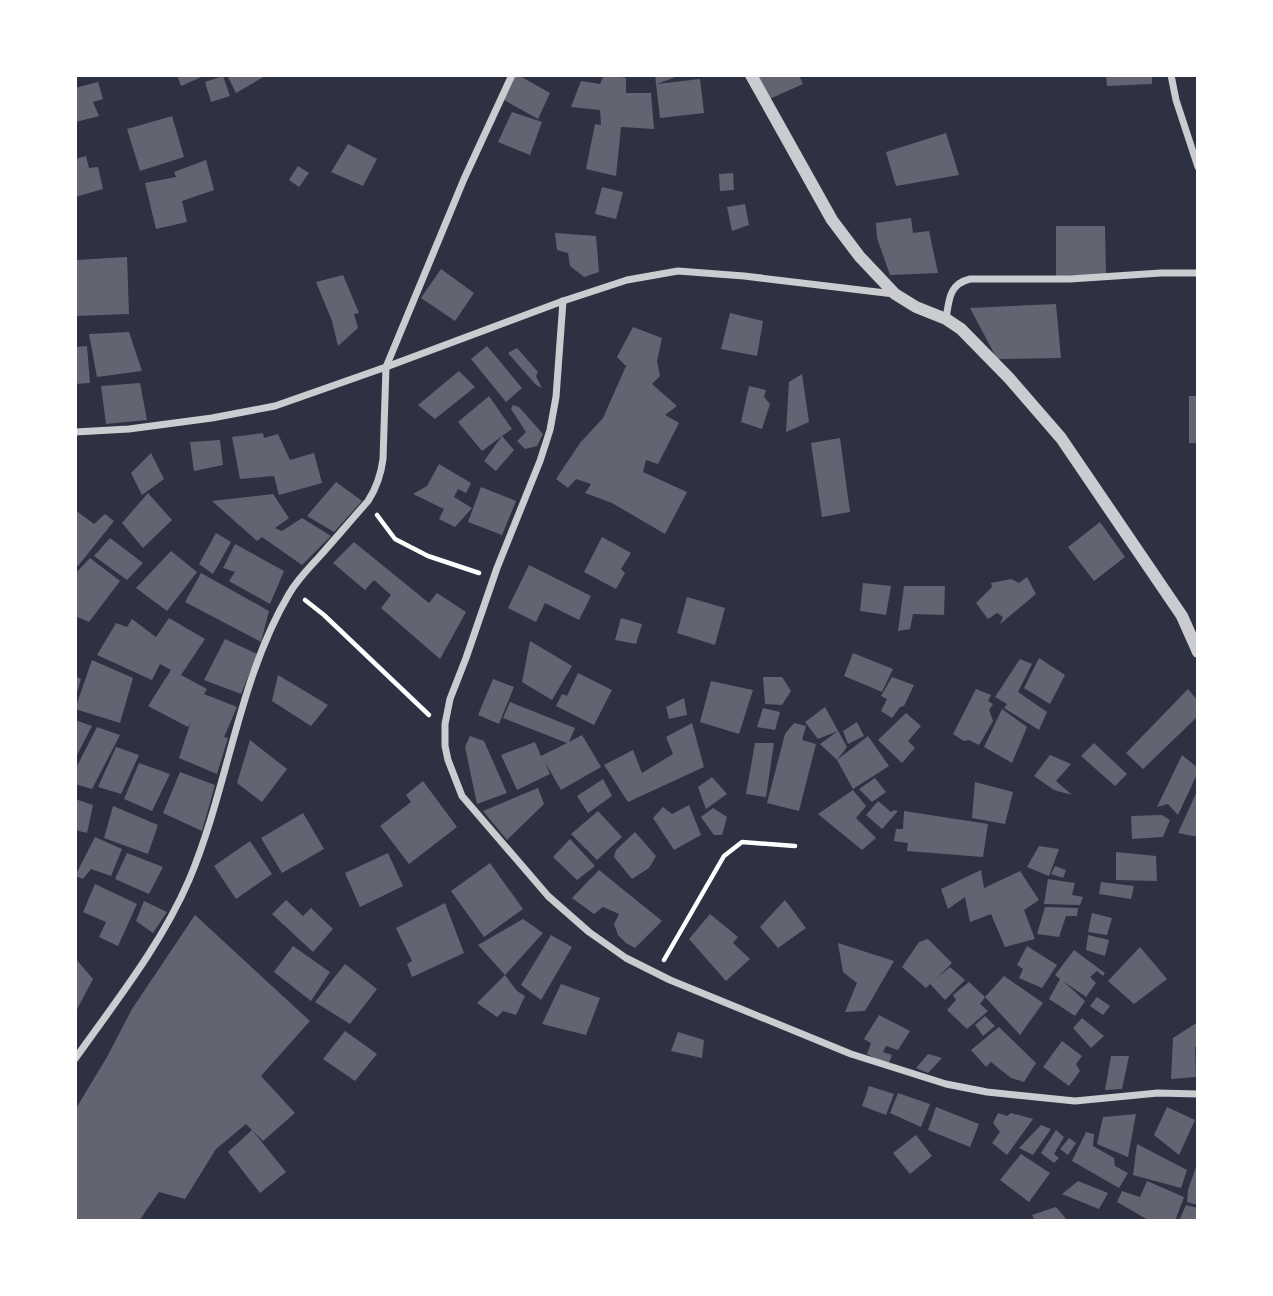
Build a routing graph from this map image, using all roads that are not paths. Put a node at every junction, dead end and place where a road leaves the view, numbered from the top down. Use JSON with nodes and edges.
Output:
{"nodes":[{"id":1,"x":512,"y":75,"type":"edge"},
{"id":2,"x":751,"y":75,"type":"edge"},
{"id":3,"x":1171,"y":75,"type":"edge"},
{"id":4,"x":1198,"y":167,"type":"edge"},
{"id":5,"x":1198,"y":273,"type":"edge"},
{"id":6,"x":895,"y":294,"type":"junction"},
{"id":7,"x":563,"y":301,"type":"junction"},
{"id":8,"x":946,"y":319,"type":"junction"},
{"id":9,"x":386,"y":367,"type":"junction"},
{"id":10,"x":75,"y":432,"type":"edge"},
{"id":11,"x":1198,"y":652,"type":"edge"},
{"id":12,"x":75,"y":1059,"type":"edge"},
{"id":13,"x":1198,"y":1094,"type":"edge"}],
"edges":[{"from":1,"to":9,"type":"street"},
{"from":2,"to":6,"type":"street"},
{"from":3,"to":4,"type":"street"},
{"from":5,"to":8,"type":"street"},
{"from":6,"to":7,"type":"street"},
{"from":6,"to":8,"type":"street"},
{"from":7,"to":9,"type":"street"},
{"from":7,"to":13,"type":"street"},
{"from":8,"to":11,"type":"street"},
{"from":9,"to":10,"type":"street"},
{"from":9,"to":12,"type":"street"}]}
